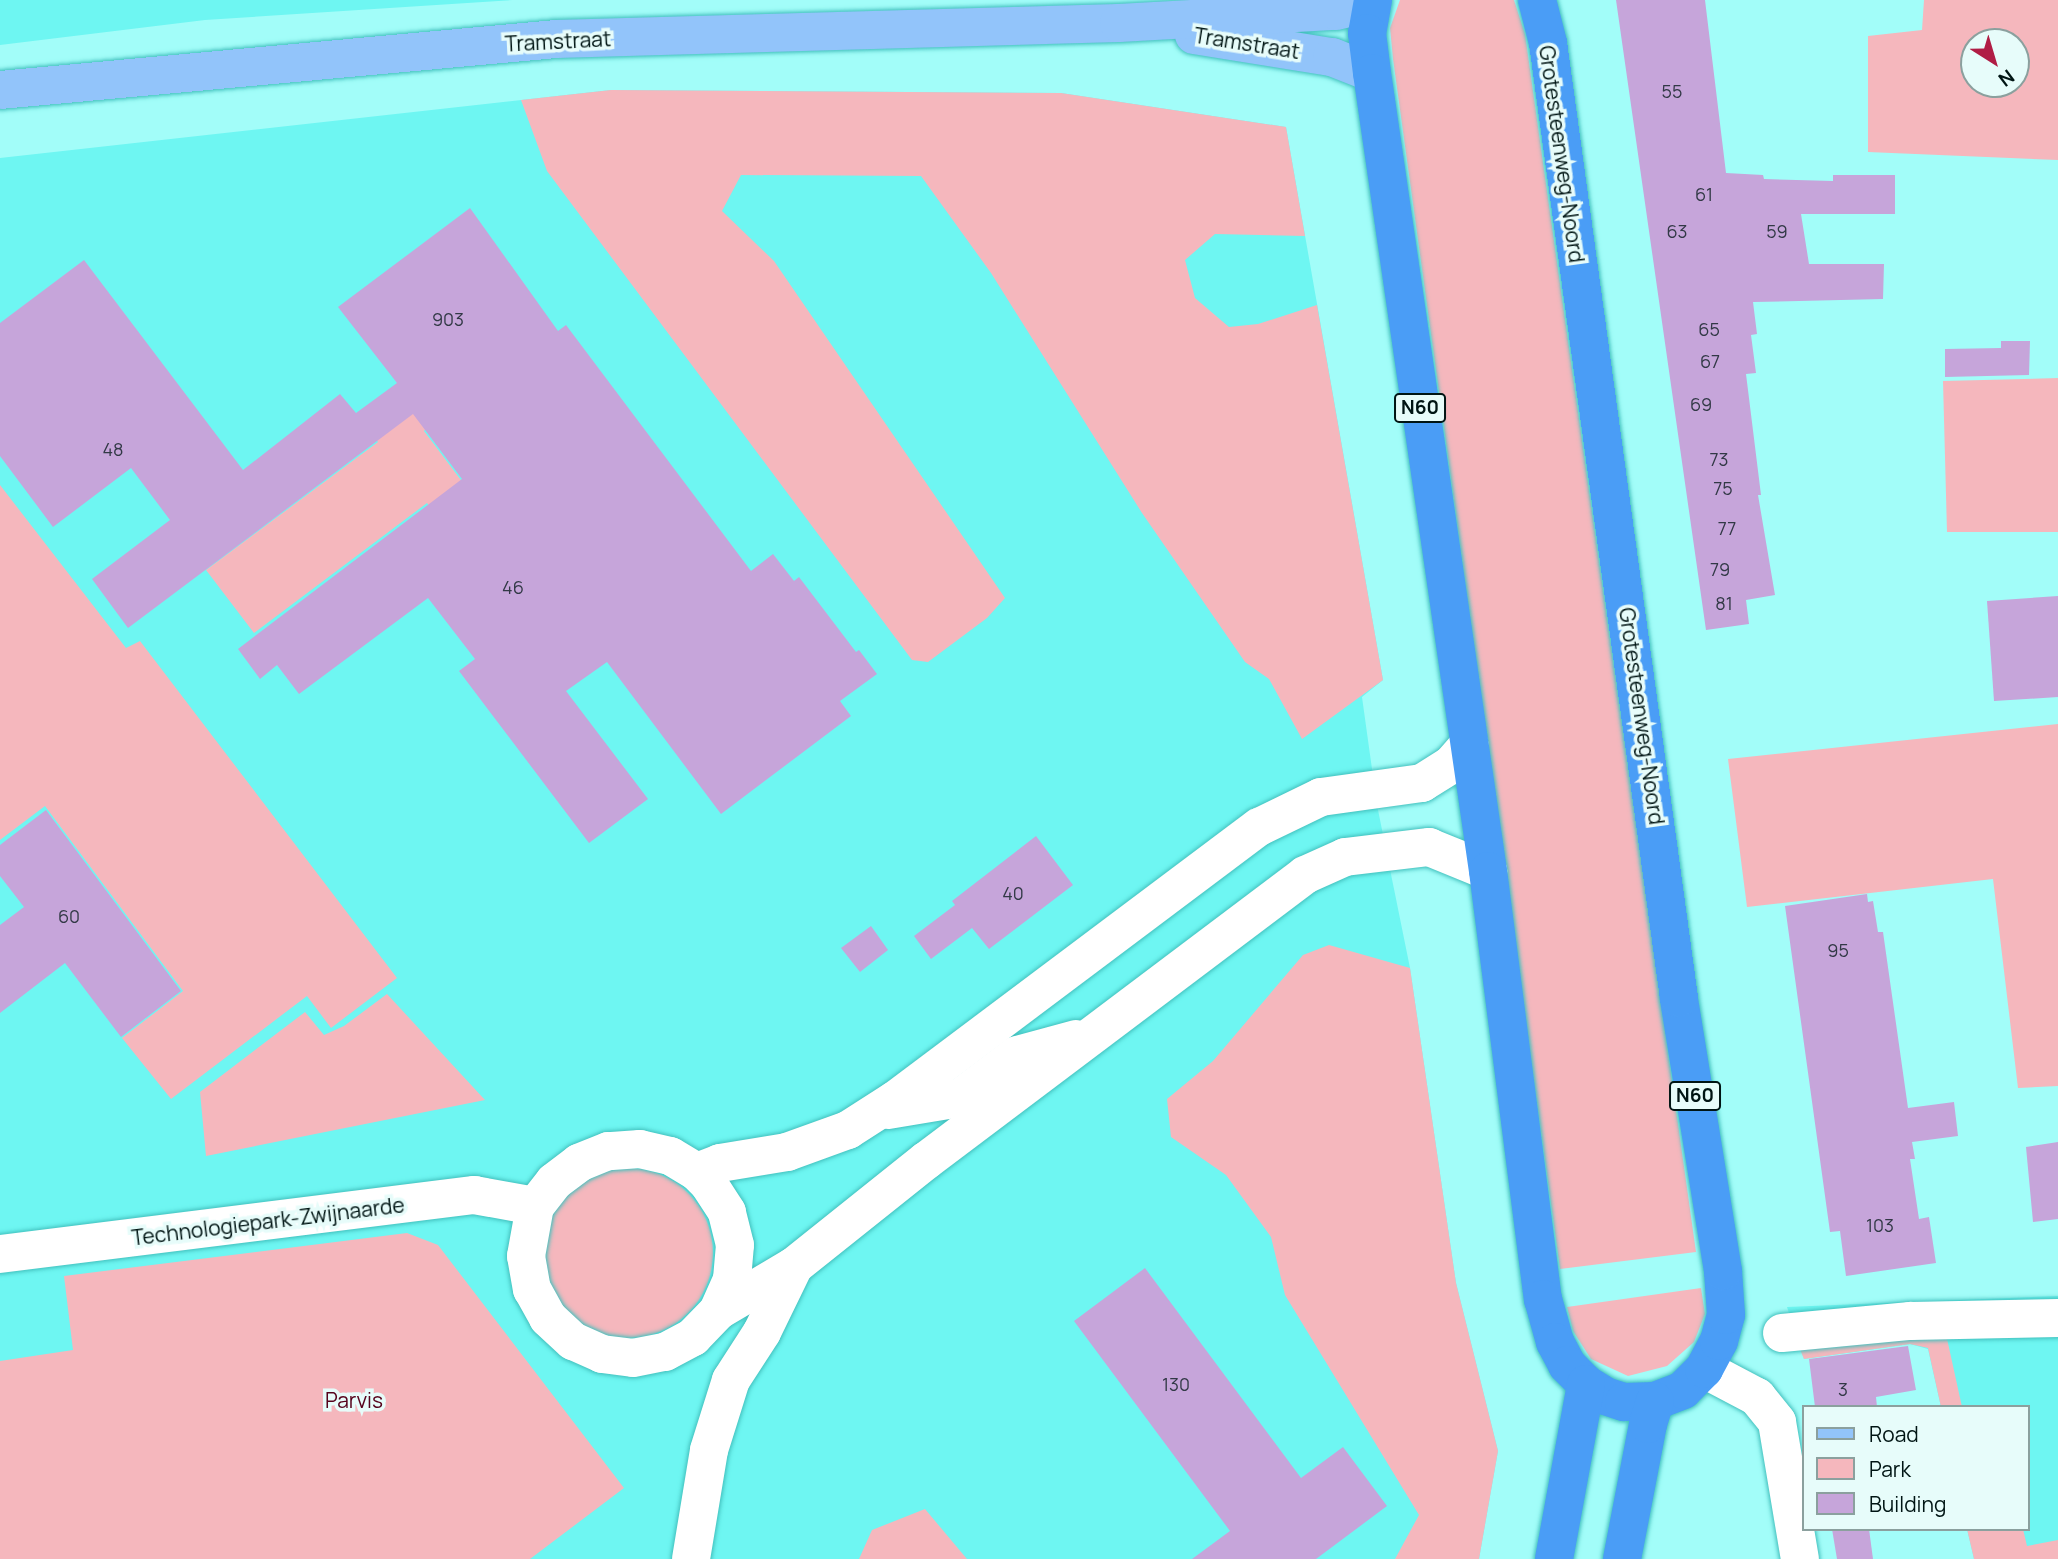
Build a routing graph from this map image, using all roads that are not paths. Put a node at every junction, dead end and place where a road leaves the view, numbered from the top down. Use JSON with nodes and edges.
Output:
{"nodes":[{"id":1,"x":1537,"y":0,"type":"edge"},
{"id":2,"x":1373,"y":1,"type":"edge"},
{"id":3,"x":1119,"y":23,"type":"junction"},
{"id":4,"x":1372,"y":73,"type":"junction"},
{"id":5,"x":0,"y":90,"type":"edge"},
{"id":6,"x":1469,"y":744,"type":"junction"},
{"id":7,"x":1488,"y":871,"type":"junction"},
{"id":8,"x":1062,"y":974,"type":"junction"},
{"id":9,"x":1095,"y":1034,"type":"junction"},
{"id":10,"x":1017,"y":1055,"type":"junction"},
{"id":11,"x":960,"y":1098,"type":"junction"},
{"id":12,"x":875,"y":1112,"type":"junction"},
{"id":13,"x":927,"y":1160,"type":"junction"},
{"id":14,"x":697,"y":1172,"type":"junction"},
{"id":15,"x":535,"y":1206,"type":"junction"},
{"id":16,"x":0,"y":1254,"type":"edge"},
{"id":17,"x":794,"y":1266,"type":"junction"},
{"id":18,"x":718,"y":1311,"type":"junction"},
{"id":19,"x":2058,"y":1318,"type":"edge"},
{"id":20,"x":1782,"y":1333,"type":"dead end"},
{"id":21,"x":1704,"y":1369,"type":"junction"},
{"id":22,"x":1586,"y":1384,"type":"junction"},
{"id":23,"x":1656,"y":1401,"type":"junction"},
{"id":24,"x":691,"y":1559,"type":"edge"},
{"id":25,"x":1554,"y":1559,"type":"edge"},
{"id":26,"x":1622,"y":1559,"type":"edge"},
{"id":27,"x":1800,"y":1559,"type":"edge"}],
"edges":[{"from":1,"to":21,"type":"highway","name":"Grotesteenweg-Noord","number":"N60"},
{"from":2,"to":3,"type":"main road","name":"Tramstraat"},
{"from":2,"to":4,"type":"highway","name":"Grotesteenweg-Noord","number":"N60"},
{"from":3,"to":4,"type":"main road","name":"Tramstraat"},
{"from":3,"to":5,"type":"main road","name":"Tramstraat"},
{"from":4,"to":6,"type":"highway","name":"Grotesteenweg-Noord","number":"N60"},
{"from":6,"to":7,"type":"highway","name":"Grotesteenweg-Noord","number":"N60"},
{"from":6,"to":8,"type":"street"},
{"from":7,"to":9,"type":"street"},
{"from":7,"to":22,"type":"highway","name":"Grotesteenweg-Noord","number":"N60"},
{"from":8,"to":10,"type":"street"},
{"from":8,"to":12,"type":"street"},
{"from":9,"to":10,"type":"street"},
{"from":9,"to":13,"type":"street"},
{"from":10,"to":11,"type":"street"},
{"from":11,"to":12,"type":"street"},
{"from":11,"to":13,"type":"street"},
{"from":12,"to":14,"type":"street"},
{"from":13,"to":17,"type":"street"},
{"from":14,"to":15,"type":"street"},
{"from":14,"to":18,"type":"street"},
{"from":15,"to":16,"type":"street","name":"Technologiepark-Zwijnaarde"},
{"from":15,"to":18,"type":"street"},
{"from":17,"to":18,"type":"street"},
{"from":17,"to":24,"type":"street"},
{"from":19,"to":20,"type":"street"},
{"from":21,"to":23,"type":"highway","name":"Grotesteenweg-Noord","number":"N60"},
{"from":21,"to":27,"type":"street"},
{"from":22,"to":23,"type":"highway","name":"Grotesteenweg-Noord","number":"N60"},
{"from":22,"to":25,"type":"highway"},
{"from":23,"to":26,"type":"highway"}]}
